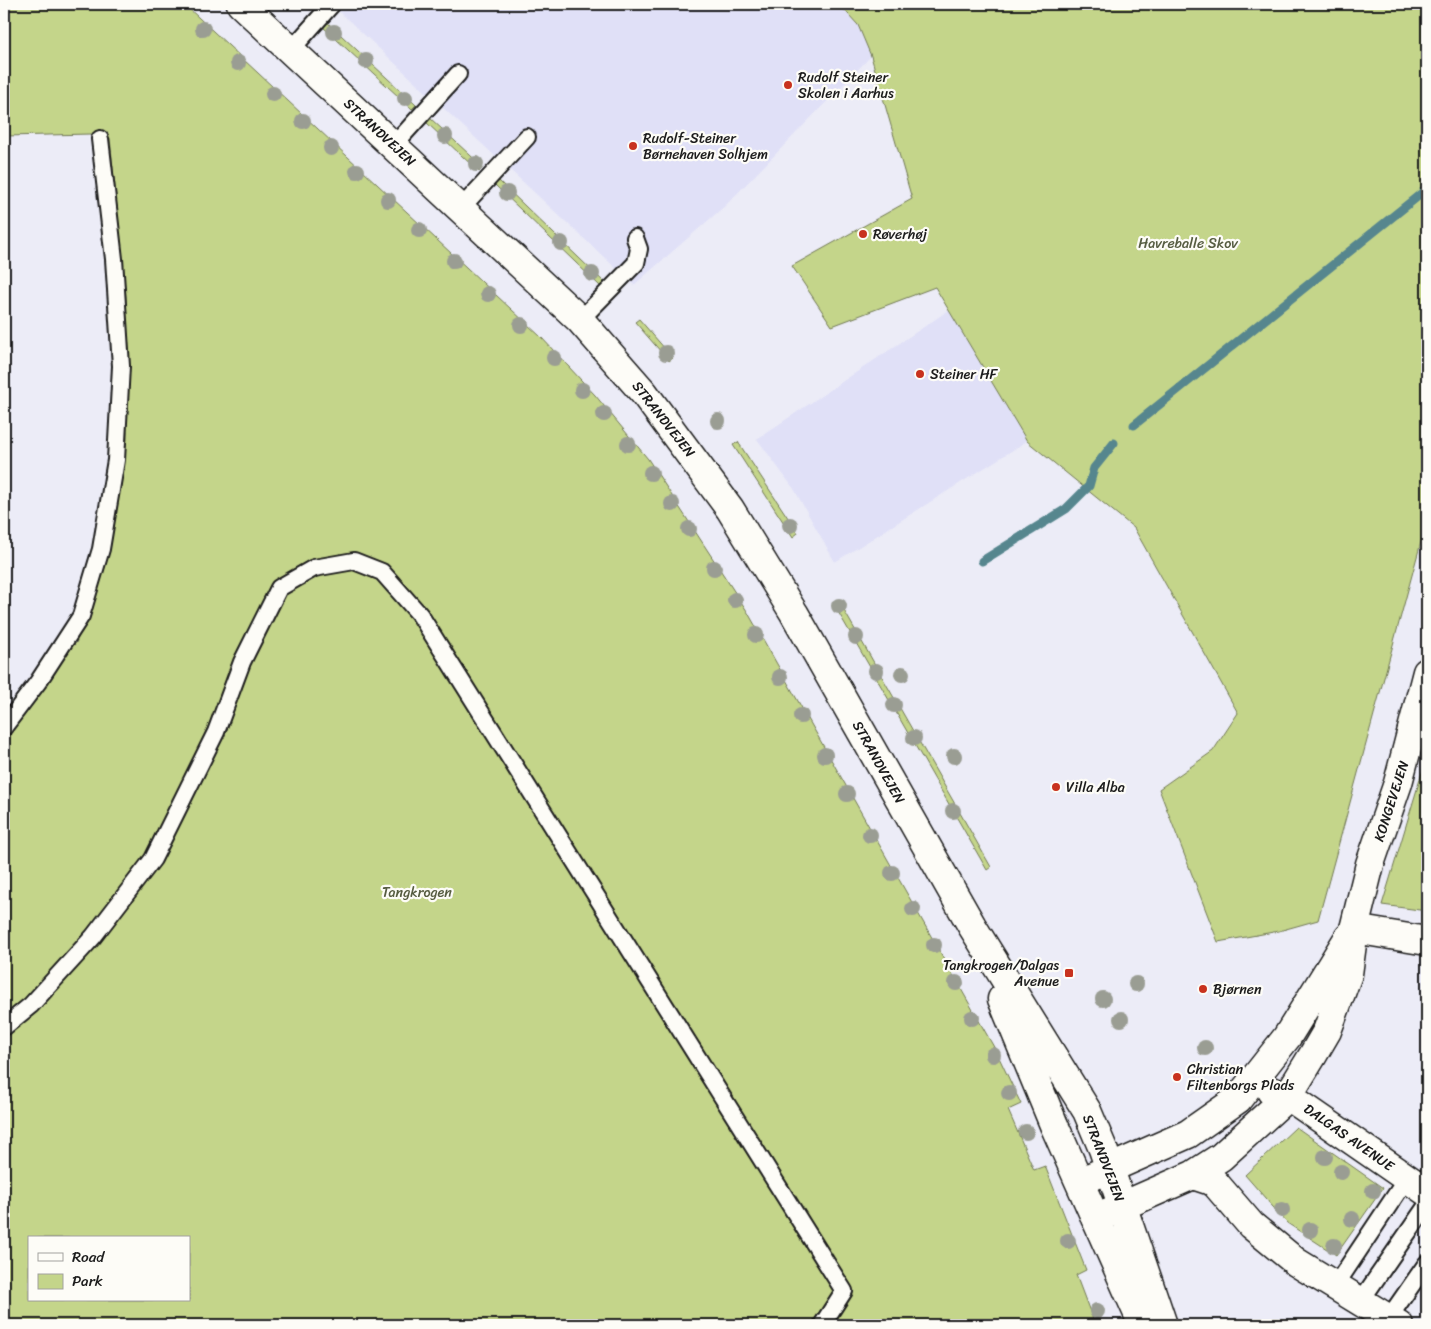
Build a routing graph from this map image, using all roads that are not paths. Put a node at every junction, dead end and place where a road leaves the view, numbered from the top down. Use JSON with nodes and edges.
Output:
{"nodes":[{"id":1,"x":241,"y":4,"type":"edge"},
{"id":2,"x":332,"y":4,"type":"edge"},
{"id":3,"x":291,"y":50,"type":"junction"},
{"id":4,"x":458,"y":74,"type":"dead end"},
{"id":5,"x":527,"y":137,"type":"dead end"},
{"id":6,"x":100,"y":140,"type":"dead end"},
{"id":7,"x":394,"y":145,"type":"junction"},
{"id":8,"x":461,"y":208,"type":"junction"},
{"id":9,"x":636,"y":238,"type":"dead end"},
{"id":10,"x":580,"y":320,"type":"junction"},
{"id":11,"x":1427,"y":672,"type":"edge"},
{"id":12,"x":4,"y":727,"type":"edge"},
{"id":13,"x":972,"y":926,"type":"junction"},
{"id":14,"x":1354,"y":929,"type":"junction"},
{"id":15,"x":1427,"y":941,"type":"edge"},
{"id":16,"x":4,"y":1027,"type":"edge"},
{"id":17,"x":1288,"y":1096,"type":"junction"},
{"id":18,"x":1238,"y":1099,"type":"junction"},
{"id":19,"x":1110,"y":1169,"type":"junction"},
{"id":20,"x":1194,"y":1175,"type":"junction"},
{"id":21,"x":1079,"y":1182,"type":"junction"},
{"id":22,"x":1417,"y":1185,"type":"edge"},
{"id":23,"x":1427,"y":1205,"type":"edge"},
{"id":24,"x":1122,"y":1206,"type":"junction"},
{"id":25,"x":1094,"y":1218,"type":"junction"},
{"id":26,"x":1427,"y":1263,"type":"edge"},
{"id":27,"x":1335,"y":1286,"type":"junction"},
{"id":28,"x":1360,"y":1302,"type":"junction"},
{"id":29,"x":1394,"y":1322,"type":"edge"},
{"id":30,"x":822,"y":1325,"type":"edge"},
{"id":31,"x":1144,"y":1325,"type":"edge"},
{"id":32,"x":1163,"y":1325,"type":"edge"}],
"edges":[{"from":1,"to":3,"type":"street","name":"STRANDVEJEN"},
{"from":2,"to":3,"type":"lane"},
{"from":3,"to":7,"type":"street","name":"STRANDVEJEN"},
{"from":4,"to":7,"type":"lane"},
{"from":5,"to":8,"type":"lane"},
{"from":6,"to":12,"type":"lane"},
{"from":7,"to":8,"type":"street","name":"STRANDVEJEN"},
{"from":8,"to":10,"type":"street","name":"STRANDVEJEN"},
{"from":9,"to":10,"type":"lane"},
{"from":10,"to":13,"type":"street","name":"STRANDVEJEN"},
{"from":11,"to":14,"type":"street","name":"KONGEVEJEN"},
{"from":13,"to":19,"type":"street","name":"STRANDVEJEN"},
{"from":13,"to":21,"type":"street","name":"STRANDVEJEN"},
{"from":14,"to":15,"type":"street"},
{"from":14,"to":17,"type":"street"},
{"from":14,"to":18,"type":"street"},
{"from":16,"to":30,"type":"lane"},
{"from":17,"to":18,"type":"street","name":"DALGAS AVENUE"},
{"from":17,"to":20,"type":"street"},
{"from":17,"to":22,"type":"street","name":"DALGAS AVENUE"},
{"from":18,"to":19,"type":"street"},
{"from":19,"to":21,"type":"street"},
{"from":19,"to":24,"type":"street","name":"STRANDVEJEN"},
{"from":20,"to":24,"type":"street"},
{"from":20,"to":27,"type":"street"},
{"from":21,"to":25,"type":"street","name":"STRANDVEJEN"},
{"from":22,"to":27,"type":"lane"},
{"from":23,"to":28,"type":"lane"},
{"from":24,"to":25,"type":"street"},
{"from":24,"to":32,"type":"street","name":"STRANDVEJEN"},
{"from":25,"to":31,"type":"street","name":"STRANDVEJEN"},
{"from":26,"to":29,"type":"lane"},
{"from":27,"to":28,"type":"street"},
{"from":28,"to":29,"type":"street"}]}
